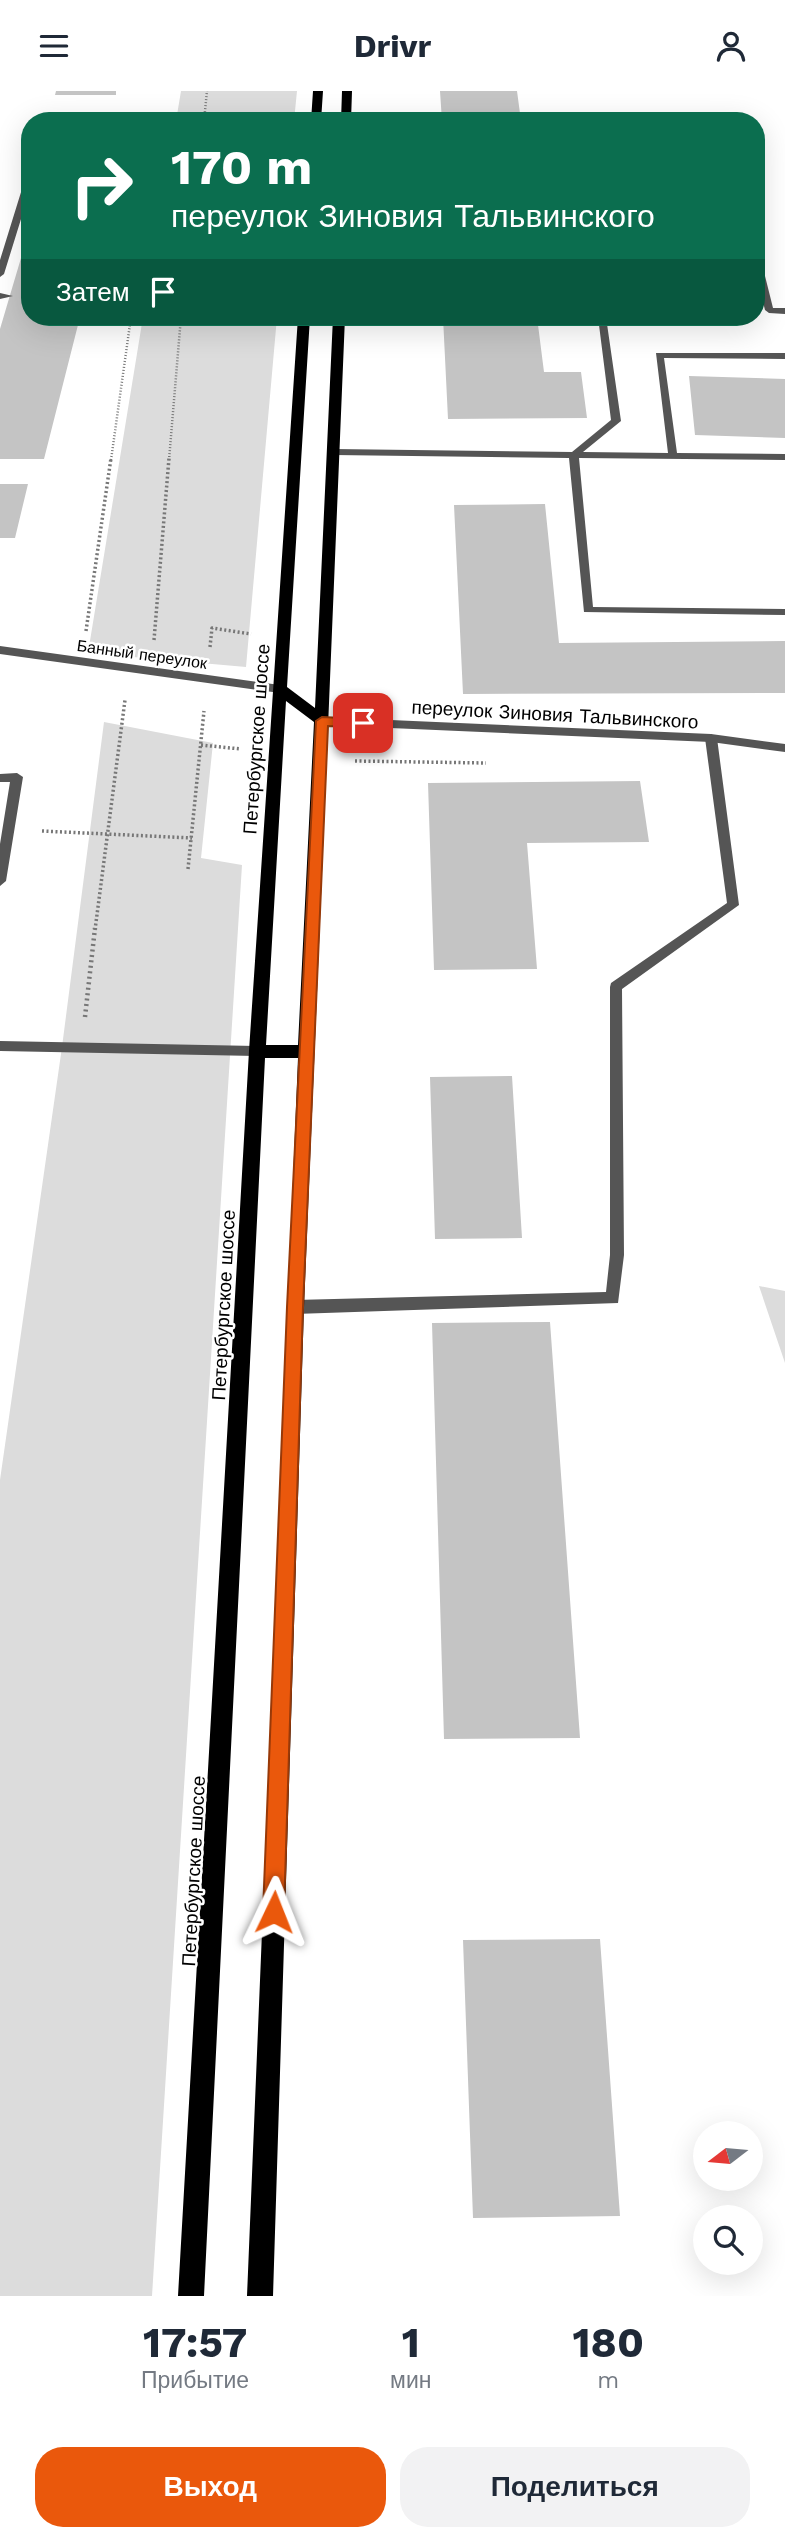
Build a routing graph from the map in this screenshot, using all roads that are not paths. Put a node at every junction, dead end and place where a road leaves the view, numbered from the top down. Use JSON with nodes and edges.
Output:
{"nodes":[{"id":1,"x":318,"y":91,"type":"edge"},
{"id":2,"x":346,"y":91,"type":"edge"},
{"id":3,"x":317,"y":112,"type":"edge"},
{"id":4,"x":346,"y":112,"type":"edge"},
{"id":5,"x":21,"y":205,"type":"edge"},
{"id":6,"x":0,"y":274,"type":"edge"},
{"id":7,"x":765,"y":293,"type":"edge"},
{"id":8,"x":785,"y":311,"type":"edge"},
{"id":9,"x":303,"y":326,"type":"edge"},
{"id":10,"x":339,"y":326,"type":"edge"},
{"id":11,"x":603,"y":326,"type":"edge"},
{"id":12,"x":785,"y":356,"type":"edge"},
{"id":13,"x":334,"y":452,"type":"junction"},
{"id":14,"x":574,"y":455,"type":"junction"},
{"id":15,"x":673,"y":456,"type":"junction"},
{"id":16,"x":785,"y":457,"type":"edge"},
{"id":17,"x":785,"y":612,"type":"edge"},
{"id":18,"x":0,"y":650,"type":"edge"},
{"id":19,"x":280,"y":689,"type":"junction"},
{"id":20,"x":322,"y":721,"type":"junction"},
{"id":21,"x":711,"y":738,"type":"junction"},
{"id":22,"x":785,"y":748,"type":"edge"},
{"id":23,"x":0,"y":778,"type":"edge"},
{"id":24,"x":2,"y":861,"type":"edge"},
{"id":25,"x":0,"y":881,"type":"edge"},
{"id":26,"x":0,"y":1046,"type":"edge"},
{"id":27,"x":257,"y":1052,"type":"junction"},
{"id":28,"x":307,"y":1052,"type":"junction"},
{"id":29,"x":295,"y":1307,"type":"junction"},
{"id":30,"x":191,"y":2296,"type":"edge"},
{"id":31,"x":260,"y":2296,"type":"edge"}],
"edges":[{"from":1,"to":3,"type":"main road"},
{"from":2,"to":4,"type":"main road"},
{"from":5,"to":6,"type":"street"},
{"from":7,"to":8,"type":"street"},
{"from":9,"to":19,"type":"main road","name":"Петербургское шоссе"},
{"from":10,"to":13,"type":"main road"},
{"from":11,"to":14,"type":"street"},
{"from":12,"to":15,"type":"street"},
{"from":13,"to":14,"type":"street"},
{"from":13,"to":20,"type":"main road"},
{"from":14,"to":15,"type":"street"},
{"from":14,"to":17,"type":"street"},
{"from":15,"to":16,"type":"street"},
{"from":18,"to":19,"type":"street","name":"Банный переулок"},
{"from":19,"to":20,"type":"main road"},
{"from":19,"to":27,"type":"main road","name":"Петербургское шоссе"},
{"from":20,"to":21,"type":"street","name":"переулок Зиновия Тальвинского"},
{"from":20,"to":28,"type":"main road"},
{"from":21,"to":22,"type":"street","name":"переулок Зиновия Тальвинского"},
{"from":21,"to":29,"type":"street"},
{"from":23,"to":24,"type":"street"},
{"from":24,"to":25,"type":"street"},
{"from":26,"to":27,"type":"street"},
{"from":27,"to":28,"type":"main road"},
{"from":27,"to":30,"type":"main road","name":"Петербургское шоссе"},
{"from":28,"to":29,"type":"main road"},
{"from":29,"to":31,"type":"main road"}]}
